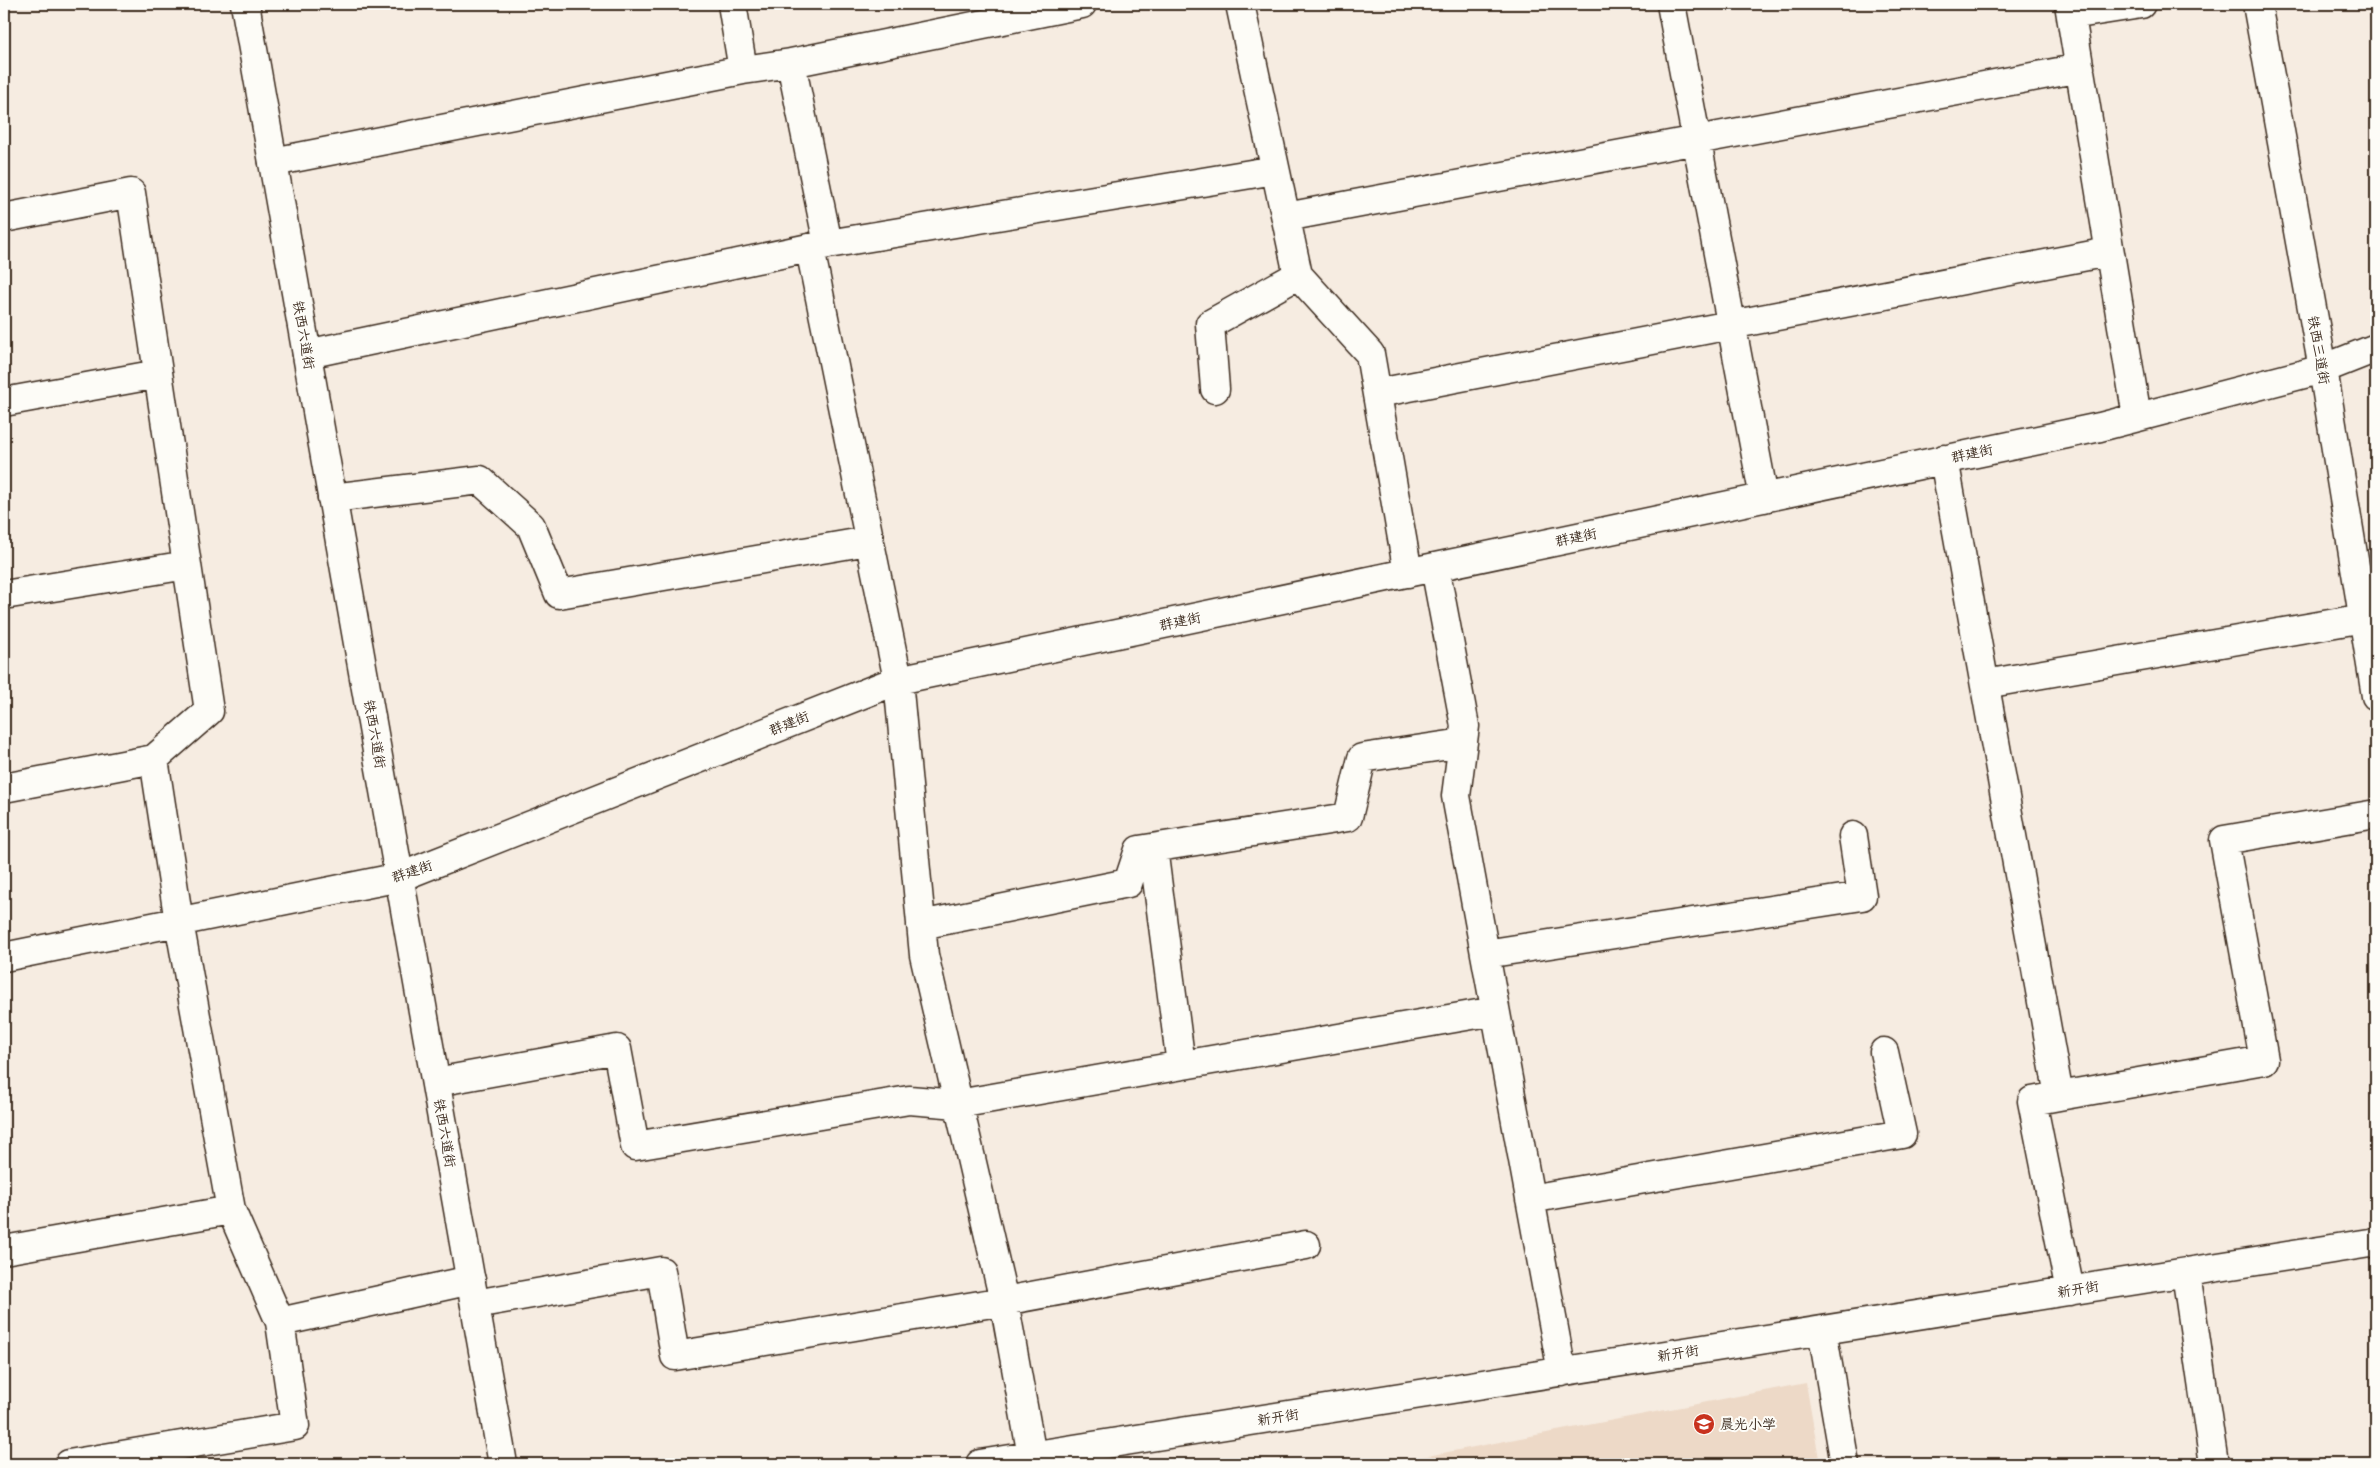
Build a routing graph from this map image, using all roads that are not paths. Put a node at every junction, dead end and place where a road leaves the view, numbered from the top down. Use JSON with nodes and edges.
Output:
{"nodes":[{"id":1,"x":245,"y":4,"type":"edge"},
{"id":2,"x":732,"y":4,"type":"edge"},
{"id":3,"x":1082,"y":4,"type":"edge"},
{"id":4,"x":1240,"y":4,"type":"edge"},
{"id":5,"x":1671,"y":4,"type":"edge"},
{"id":6,"x":2140,"y":4,"type":"edge"},
{"id":7,"x":2257,"y":4,"type":"edge"},
{"id":8,"x":2070,"y":10,"type":"edge"},
{"id":9,"x":791,"y":63,"type":"junction"},
{"id":10,"x":2080,"y":68,"type":"junction"},
{"id":11,"x":743,"y":70,"type":"junction"},
{"id":12,"x":1696,"y":139,"type":"junction"},
{"id":13,"x":273,"y":162,"type":"junction"},
{"id":14,"x":1275,"y":170,"type":"junction"},
{"id":15,"x":1286,"y":217,"type":"junction"},
{"id":16,"x":4,"y":218,"type":"edge"},
{"id":17,"x":819,"y":247,"type":"junction"},
{"id":18,"x":2108,"y":252,"type":"junction"},
{"id":19,"x":1298,"y":275,"type":"junction"},
{"id":20,"x":1731,"y":325,"type":"junction"},
{"id":21,"x":2376,"y":348,"type":"edge"},
{"id":22,"x":307,"y":354,"type":"junction"},
{"id":23,"x":2323,"y":369,"type":"junction"},
{"id":24,"x":158,"y":374,"type":"junction"},
{"id":25,"x":1215,"y":389,"type":"dead end"},
{"id":26,"x":1378,"y":393,"type":"junction"},
{"id":27,"x":4,"y":402,"type":"edge"},
{"id":28,"x":2137,"y":417,"type":"junction"},
{"id":29,"x":1944,"y":460,"type":"junction"},
{"id":30,"x":332,"y":498,"type":"junction"},
{"id":31,"x":1764,"y":498,"type":"junction"},
{"id":32,"x":868,"y":541,"type":"junction"},
{"id":33,"x":187,"y":565,"type":"junction"},
{"id":34,"x":1435,"y":568,"type":"junction"},
{"id":35,"x":1408,"y":573,"type":"junction"},
{"id":36,"x":4,"y":594,"type":"edge"},
{"id":37,"x":2364,"y":618,"type":"junction"},
{"id":38,"x":898,"y":680,"type":"junction"},
{"id":39,"x":1984,"y":684,"type":"junction"},
{"id":40,"x":2376,"y":696,"type":"edge"},
{"id":41,"x":1463,"y":742,"type":"junction"},
{"id":42,"x":154,"y":759,"type":"junction"},
{"id":43,"x":4,"y":788,"type":"edge"},
{"id":44,"x":2376,"y":814,"type":"edge"},
{"id":45,"x":1853,"y":836,"type":"dead end"},
{"id":46,"x":1153,"y":848,"type":"junction"},
{"id":47,"x":400,"y":877,"type":"junction"},
{"id":48,"x":179,"y":922,"type":"junction"},
{"id":49,"x":921,"y":925,"type":"junction"},
{"id":50,"x":1485,"y":954,"type":"junction"},
{"id":51,"x":4,"y":957,"type":"edge"},
{"id":52,"x":1495,"y":1011,"type":"junction"},
{"id":53,"x":1884,"y":1052,"type":"dead end"},
{"id":54,"x":1181,"y":1066,"type":"junction"},
{"id":55,"x":436,"y":1082,"type":"junction"},
{"id":56,"x":2059,"y":1096,"type":"junction"},
{"id":57,"x":958,"y":1104,"type":"junction"},
{"id":58,"x":1530,"y":1199,"type":"junction"},
{"id":59,"x":231,"y":1210,"type":"junction"},
{"id":60,"x":2376,"y":1242,"type":"edge"},
{"id":61,"x":1306,"y":1245,"type":"dead end"},
{"id":62,"x":4,"y":1250,"type":"edge"},
{"id":63,"x":2186,"y":1272,"type":"junction"},
{"id":64,"x":2070,"y":1291,"type":"junction"},
{"id":65,"x":473,"y":1292,"type":"junction"},
{"id":66,"x":1004,"y":1301,"type":"junction"},
{"id":67,"x":280,"y":1322,"type":"junction"},
{"id":68,"x":1822,"y":1330,"type":"junction"},
{"id":69,"x":1562,"y":1372,"type":"junction"},
{"id":70,"x":1108,"y":1454,"type":"edge"},
{"id":71,"x":1032,"y":1456,"type":"junction"},
{"id":72,"x":68,"y":1464,"type":"edge"},
{"id":73,"x":503,"y":1464,"type":"edge"},
{"id":74,"x":980,"y":1464,"type":"edge"},
{"id":75,"x":1845,"y":1464,"type":"edge"},
{"id":76,"x":2214,"y":1464,"type":"edge"}],
"edges":[{"from":1,"to":13,"type":"street","name":"铁西六道街"},
{"from":2,"to":11,"type":"street"},
{"from":3,"to":9,"type":"street"},
{"from":4,"to":14,"type":"street"},
{"from":5,"to":12,"type":"street"},
{"from":6,"to":8,"type":"street"},
{"from":7,"to":23,"type":"street","name":"铁西三道街"},
{"from":8,"to":10,"type":"street"},
{"from":9,"to":11,"type":"street"},
{"from":9,"to":17,"type":"street"},
{"from":10,"to":12,"type":"street"},
{"from":10,"to":18,"type":"street"},
{"from":11,"to":13,"type":"street"},
{"from":12,"to":15,"type":"street"},
{"from":12,"to":20,"type":"street"},
{"from":13,"to":22,"type":"street","name":"铁西六道街"},
{"from":14,"to":15,"type":"street"},
{"from":14,"to":17,"type":"street"},
{"from":15,"to":19,"type":"street"},
{"from":16,"to":24,"type":"street"},
{"from":17,"to":22,"type":"street"},
{"from":17,"to":32,"type":"street"},
{"from":18,"to":20,"type":"street"},
{"from":18,"to":28,"type":"street"},
{"from":19,"to":25,"type":"street"},
{"from":19,"to":26,"type":"street"},
{"from":20,"to":26,"type":"street"},
{"from":20,"to":31,"type":"street"},
{"from":21,"to":23,"type":"street","name":"群建街"},
{"from":22,"to":30,"type":"street","name":"铁西六道街"},
{"from":23,"to":28,"type":"street","name":"群建街"},
{"from":23,"to":37,"type":"street","name":"铁西三道街"},
{"from":24,"to":27,"type":"street"},
{"from":24,"to":33,"type":"street"},
{"from":26,"to":35,"type":"street"},
{"from":28,"to":29,"type":"street","name":"群建街"},
{"from":29,"to":31,"type":"street","name":"群建街"},
{"from":29,"to":39,"type":"street"},
{"from":30,"to":32,"type":"street"},
{"from":30,"to":47,"type":"street","name":"铁西六道街"},
{"from":31,"to":34,"type":"street","name":"群建街"},
{"from":32,"to":38,"type":"street"},
{"from":33,"to":36,"type":"street"},
{"from":33,"to":42,"type":"street"},
{"from":34,"to":35,"type":"street","name":"群建街"},
{"from":34,"to":41,"type":"street"},
{"from":35,"to":38,"type":"street","name":"群建街"},
{"from":37,"to":39,"type":"street"},
{"from":37,"to":40,"type":"street","name":"铁西三道街"},
{"from":38,"to":47,"type":"street","name":"群建街"},
{"from":38,"to":49,"type":"street"},
{"from":39,"to":56,"type":"street"},
{"from":41,"to":46,"type":"street"},
{"from":41,"to":50,"type":"street"},
{"from":42,"to":43,"type":"street"},
{"from":42,"to":48,"type":"street"},
{"from":44,"to":56,"type":"street"},
{"from":45,"to":50,"type":"street"},
{"from":46,"to":49,"type":"street"},
{"from":46,"to":54,"type":"street"},
{"from":47,"to":48,"type":"street","name":"群建街"},
{"from":47,"to":55,"type":"street","name":"铁西六道街"},
{"from":48,"to":51,"type":"street","name":"群建街"},
{"from":48,"to":59,"type":"street"},
{"from":49,"to":57,"type":"street"},
{"from":50,"to":52,"type":"street"},
{"from":52,"to":54,"type":"street"},
{"from":52,"to":58,"type":"street"},
{"from":53,"to":58,"type":"street"},
{"from":54,"to":57,"type":"street"},
{"from":55,"to":57,"type":"street"},
{"from":55,"to":65,"type":"street","name":"铁西六道街"},
{"from":56,"to":64,"type":"street"},
{"from":57,"to":66,"type":"street"},
{"from":58,"to":69,"type":"street"},
{"from":59,"to":62,"type":"street"},
{"from":59,"to":67,"type":"street"},
{"from":60,"to":63,"type":"street","name":"新开街"},
{"from":61,"to":66,"type":"street"},
{"from":63,"to":64,"type":"street","name":"新开街"},
{"from":63,"to":76,"type":"street"},
{"from":64,"to":68,"type":"street","name":"新开街"},
{"from":65,"to":66,"type":"street"},
{"from":65,"to":67,"type":"street"},
{"from":65,"to":73,"type":"street","name":"铁西六道街"},
{"from":66,"to":71,"type":"street"},
{"from":67,"to":72,"type":"street"},
{"from":68,"to":69,"type":"street","name":"新开街"},
{"from":68,"to":75,"type":"street"},
{"from":69,"to":70,"type":"street","name":"新开街"},
{"from":70,"to":71,"type":"street","name":"新开街"},
{"from":71,"to":74,"type":"street","name":"新开街"}]}
